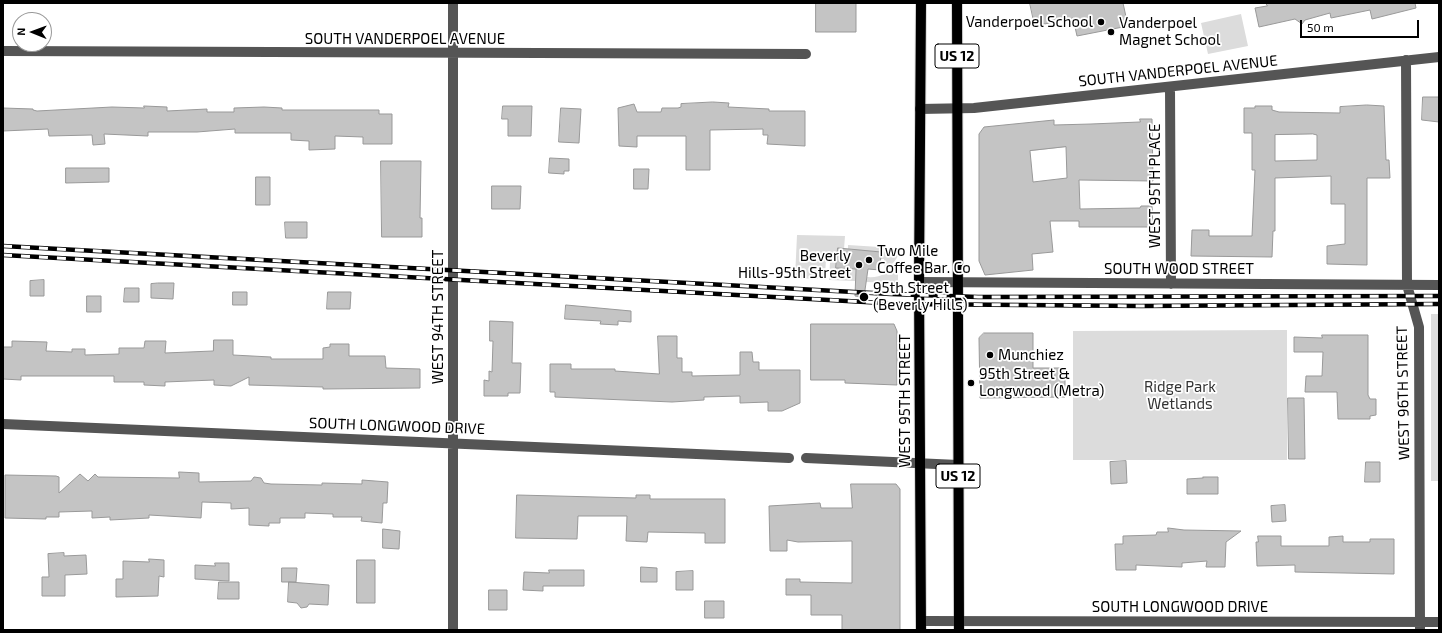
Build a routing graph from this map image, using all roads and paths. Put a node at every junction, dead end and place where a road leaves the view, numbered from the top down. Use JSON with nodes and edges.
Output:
{"nodes":[{"id":1,"x":452,"y":3,"type":"edge"},
{"id":2,"x":921,"y":3,"type":"edge"},
{"id":3,"x":957,"y":3,"type":"edge"},
{"id":4,"x":3,"y":51,"type":"edge"},
{"id":5,"x":452,"y":54,"type":"junction"},
{"id":6,"x":806,"y":54,"type":"dead end"},
{"id":7,"x":1439,"y":57,"type":"edge"},
{"id":8,"x":1406,"y":60,"type":"junction"},
{"id":9,"x":1170,"y":87,"type":"junction"},
{"id":10,"x":920,"y":109,"type":"junction"},
{"id":11,"x":957,"y":110,"type":"junction"},
{"id":12,"x":920,"y":282,"type":"junction"},
{"id":13,"x":957,"y":284,"type":"junction"},
{"id":14,"x":1171,"y":284,"type":"junction"},
{"id":15,"x":1407,"y":285,"type":"junction"},
{"id":16,"x":1439,"y":285,"type":"edge"},
{"id":17,"x":3,"y":424,"type":"edge"},
{"id":18,"x":453,"y":444,"type":"junction"},
{"id":19,"x":790,"y":458,"type":"dead end"},
{"id":20,"x":806,"y":458,"type":"dead end"},
{"id":21,"x":920,"y":463,"type":"junction"},
{"id":22,"x":958,"y":465,"type":"junction"},
{"id":23,"x":1439,"y":622,"type":"edge"},
{"id":24,"x":921,"y":625,"type":"edge"},
{"id":25,"x":958,"y":625,"type":"edge"},
{"id":26,"x":1420,"y":626,"type":"edge"},
{"id":27,"x":453,"y":630,"type":"edge"}],
"edges":[{"from":1,"to":5,"type":"street","name":"WEST 94TH STREET"},
{"from":2,"to":10,"type":"main road","name":"WEST 95TH STREET","number":"US 12"},
{"from":3,"to":11,"type":"main road","number":"US 12"},
{"from":4,"to":5,"type":"street","name":"SOUTH VANDERPOEL AVENUE"},
{"from":5,"to":6,"type":"street","name":"SOUTH VANDERPOEL AVENUE"},
{"from":5,"to":18,"type":"street","name":"WEST 94TH STREET"},
{"from":7,"to":8,"type":"street","name":"SOUTH VANDERPOEL AVENUE"},
{"from":8,"to":9,"type":"street","name":"SOUTH VANDERPOEL AVENUE"},
{"from":8,"to":15,"type":"street","name":"WEST 96TH STREET"},
{"from":9,"to":11,"type":"street","name":"SOUTH VANDERPOEL AVENUE"},
{"from":9,"to":14,"type":"street","name":"WEST 95TH PLACE"},
{"from":10,"to":11,"type":"street","name":"SOUTH VANDERPOEL AVENUE"},
{"from":10,"to":12,"type":"main road","name":"WEST 95TH STREET","number":"US 12"},
{"from":11,"to":13,"type":"main road","number":"US 12"},
{"from":12,"to":13,"type":"street","name":"SOUTH WOOD STREET"},
{"from":12,"to":21,"type":"main road","name":"WEST 95TH STREET","number":"US 12"},
{"from":13,"to":14,"type":"street","name":"SOUTH WOOD STREET"},
{"from":13,"to":22,"type":"main road","number":"US 12"},
{"from":14,"to":15,"type":"street","name":"SOUTH WOOD STREET"},
{"from":15,"to":16,"type":"street","name":"SOUTH WOOD STREET"},
{"from":15,"to":26,"type":"street","name":"WEST 96TH STREET"},
{"from":17,"to":18,"type":"street","name":"SOUTH LONGWOOD DRIVE"},
{"from":18,"to":19,"type":"street","name":"SOUTH LONGWOOD DRIVE"},
{"from":18,"to":27,"type":"street","name":"WEST 94TH STREET"},
{"from":20,"to":21,"type":"street"},
{"from":21,"to":22,"type":"street"},
{"from":21,"to":24,"type":"main road","name":"WEST 95TH STREET","number":"US 12"},
{"from":22,"to":25,"type":"main road","number":"US 12"},
{"from":23,"to":26,"type":"street","name":"SOUTH LONGWOOD DRIVE"},
{"from":24,"to":25,"type":"street","name":"SOUTH LONGWOOD DRIVE"},
{"from":25,"to":26,"type":"street","name":"SOUTH LONGWOOD DRIVE"}]}
